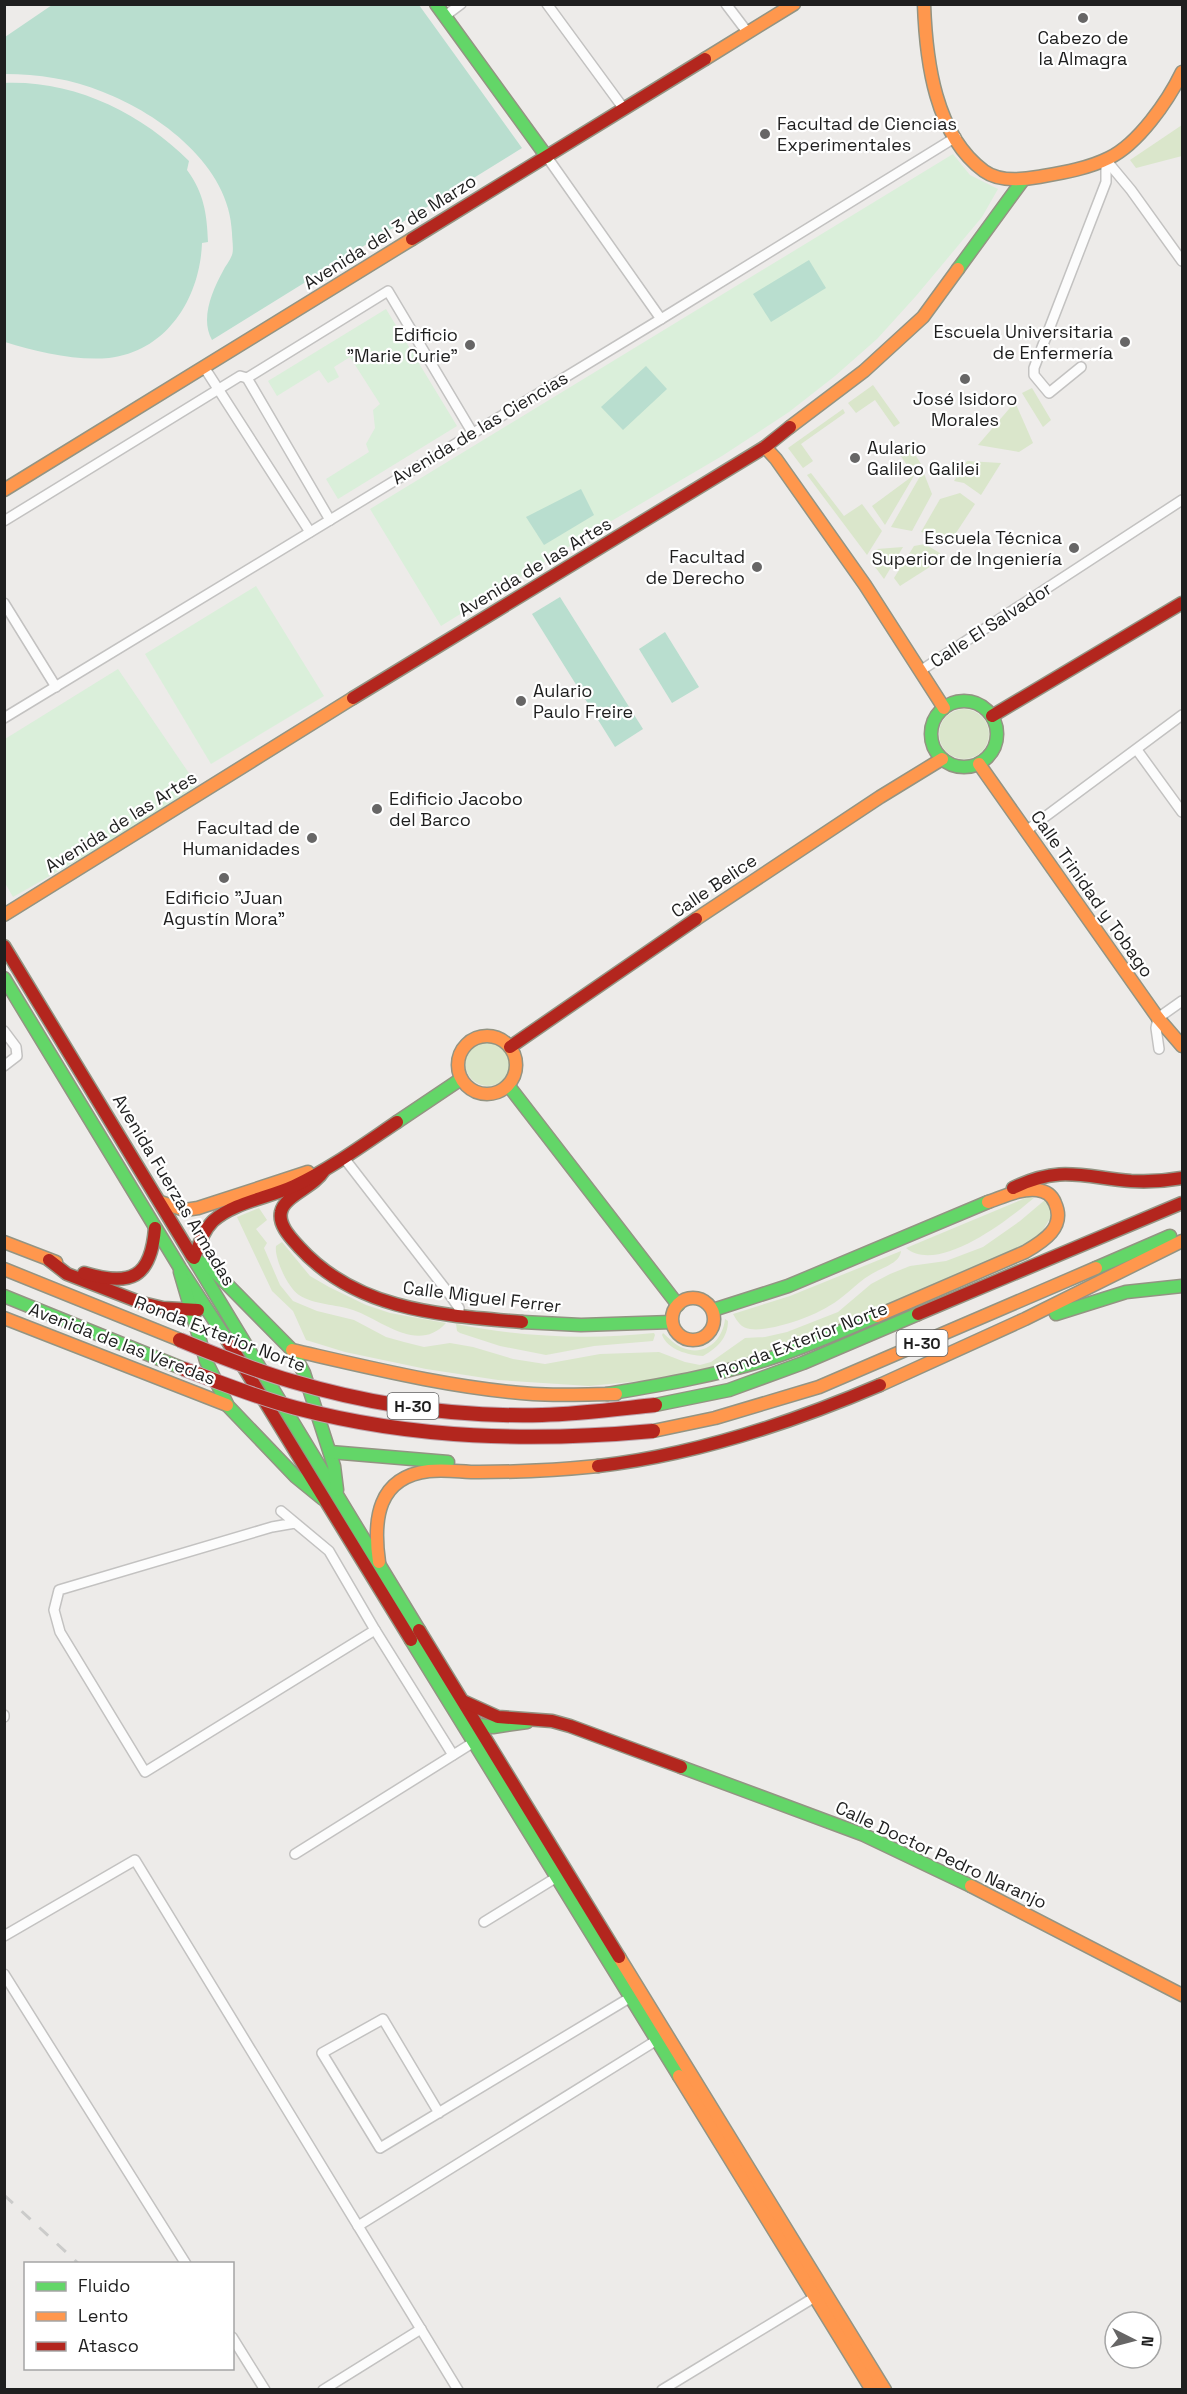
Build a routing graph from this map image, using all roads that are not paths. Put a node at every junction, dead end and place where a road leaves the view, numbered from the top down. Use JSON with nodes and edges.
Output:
{"nodes":[{"id":1,"x":436,"y":4,"type":"edge"},
{"id":2,"x":461,"y":4,"type":"edge"},
{"id":3,"x":547,"y":4,"type":"edge"},
{"id":4,"x":726,"y":4,"type":"edge"},
{"id":5,"x":794,"y":4,"type":"edge"},
{"id":6,"x":924,"y":4,"type":"edge"},
{"id":7,"x":445,"y":16,"type":"junction"},
{"id":8,"x":747,"y":33,"type":"junction"},
{"id":9,"x":1182,"y":72,"type":"edge"},
{"id":10,"x":624,"y":109,"type":"junction"},
{"id":11,"x":956,"y":137,"type":"junction"},
{"id":12,"x":547,"y":157,"type":"junction"},
{"id":13,"x":1106,"y":160,"type":"junction"},
{"id":14,"x":1023,"y":180,"type":"junction"},
{"id":15,"x":1182,"y":261,"type":"edge"},
{"id":16,"x":661,"y":319,"type":"junction"},
{"id":17,"x":204,"y":367,"type":"junction"},
{"id":18,"x":1081,"y":367,"type":"dead end"},
{"id":19,"x":247,"y":378,"type":"junction"},
{"id":20,"x":218,"y":389,"type":"junction"},
{"id":21,"x":472,"y":432,"type":"junction"},
{"id":22,"x":765,"y":447,"type":"junction"},
{"id":23,"x":4,"y":490,"type":"edge"},
{"id":24,"x":1182,"y":500,"type":"edge"},
{"id":25,"x":330,"y":520,"type":"junction"},
{"id":26,"x":4,"y":521,"type":"edge"},
{"id":27,"x":310,"y":532,"type":"junction"},
{"id":28,"x":4,"y":603,"type":"edge"},
{"id":29,"x":1182,"y":604,"type":"edge"},
{"id":30,"x":920,"y":671,"type":"junction"},
{"id":31,"x":56,"y":687,"type":"junction"},
{"id":32,"x":944,"y":708,"type":"junction"},
{"id":33,"x":1182,"y":715,"type":"edge"},
{"id":34,"x":992,"y":716,"type":"junction"},
{"id":35,"x":4,"y":718,"type":"edge"},
{"id":36,"x":1137,"y":750,"type":"junction"},
{"id":37,"x":942,"y":759,"type":"junction"},
{"id":38,"x":979,"y":764,"type":"junction"},
{"id":39,"x":1182,"y":812,"type":"edge"},
{"id":40,"x":1026,"y":831,"type":"junction"},
{"id":41,"x":4,"y":915,"type":"edge"},
{"id":42,"x":4,"y":946,"type":"edge"},
{"id":43,"x":4,"y":978,"type":"edge"},
{"id":44,"x":1182,"y":1001,"type":"edge"},
{"id":45,"x":1158,"y":1018,"type":"junction"},
{"id":46,"x":4,"y":1031,"type":"edge"},
{"id":47,"x":1182,"y":1046,"type":"edge"},
{"id":48,"x":510,"y":1047,"type":"junction"},
{"id":49,"x":1159,"y":1048,"type":"dead end"},
{"id":50,"x":4,"y":1066,"type":"edge"},
{"id":51,"x":461,"y":1079,"type":"junction"},
{"id":52,"x":508,"y":1085,"type":"junction"},
{"id":53,"x":344,"y":1158,"type":"junction"},
{"id":54,"x":327,"y":1168,"type":"junction"},
{"id":55,"x":1182,"y":1178,"type":"edge"},
{"id":56,"x":1182,"y":1190,"type":"edge"},
{"id":57,"x":160,"y":1202,"type":"junction"},
{"id":58,"x":988,"y":1202,"type":"junction"},
{"id":59,"x":1182,"y":1203,"type":"edge"},
{"id":60,"x":155,"y":1228,"type":"junction"},
{"id":61,"x":1182,"y":1231,"type":"edge"},
{"id":62,"x":1182,"y":1241,"type":"edge"},
{"id":63,"x":4,"y":1242,"type":"edge"},
{"id":64,"x":1057,"y":1257,"type":"junction"},
{"id":65,"x":195,"y":1259,"type":"junction"},
{"id":66,"x":49,"y":1260,"type":"junction"},
{"id":67,"x":180,"y":1268,"type":"junction"},
{"id":68,"x":4,"y":1269,"type":"edge"},
{"id":69,"x":1182,"y":1286,"type":"edge"},
{"id":70,"x":4,"y":1296,"type":"edge"},
{"id":71,"x":678,"y":1305,"type":"junction"},
{"id":72,"x":224,"y":1307,"type":"junction"},
{"id":73,"x":713,"y":1310,"type":"junction"},
{"id":74,"x":191,"y":1311,"type":"junction"},
{"id":75,"x":253,"y":1311,"type":"junction"},
{"id":76,"x":211,"y":1313,"type":"junction"},
{"id":77,"x":459,"y":1316,"type":"junction"},
{"id":78,"x":4,"y":1318,"type":"edge"},
{"id":79,"x":672,"y":1322,"type":"junction"},
{"id":80,"x":1001,"y":1331,"type":"junction"},
{"id":81,"x":200,"y":1337,"type":"junction"},
{"id":82,"x":292,"y":1350,"type":"junction"},
{"id":83,"x":803,"y":1363,"type":"junction"},
{"id":84,"x":607,"y":1394,"type":"junction"},
{"id":85,"x":227,"y":1405,"type":"junction"},
{"id":86,"x":320,"y":1423,"type":"junction"},
{"id":87,"x":270,"y":1450,"type":"junction"},
{"id":88,"x":306,"y":1450,"type":"junction"},
{"id":89,"x":330,"y":1452,"type":"junction"},
{"id":90,"x":509,"y":1470,"type":"junction"},
{"id":91,"x":333,"y":1498,"type":"junction"},
{"id":92,"x":281,"y":1511,"type":"dead end"},
{"id":93,"x":295,"y":1523,"type":"junction"},
{"id":94,"x":379,"y":1562,"type":"junction"},
{"id":95,"x":395,"y":1602,"type":"junction"},
{"id":96,"x":375,"y":1630,"type":"junction"},
{"id":97,"x":438,"y":1684,"type":"junction"},
{"id":98,"x":464,"y":1702,"type":"junction"},
{"id":99,"x":540,"y":1720,"type":"junction"},
{"id":100,"x":478,"y":1726,"type":"junction"},
{"id":101,"x":504,"y":1727,"type":"junction"},
{"id":102,"x":474,"y":1742,"type":"junction"},
{"id":103,"x":494,"y":1753,"type":"junction"},
{"id":104,"x":453,"y":1755,"type":"junction"},
{"id":105,"x":539,"y":1825,"type":"junction"},
{"id":106,"x":295,"y":1854,"type":"dead end"},
{"id":107,"x":557,"y":1877,"type":"junction"},
{"id":108,"x":592,"y":1912,"type":"junction"},
{"id":109,"x":484,"y":1922,"type":"dead end"},
{"id":110,"x":4,"y":1936,"type":"edge"},
{"id":111,"x":623,"y":1962,"type":"junction"},
{"id":112,"x":4,"y":1974,"type":"edge"},
{"id":113,"x":1182,"y":1995,"type":"edge"},
{"id":114,"x":631,"y":1998,"type":"junction"},
{"id":115,"x":657,"y":2018,"type":"junction"},
{"id":116,"x":657,"y":2040,"type":"junction"},
{"id":117,"x":691,"y":2075,"type":"junction"},
{"id":118,"x":439,"y":2113,"type":"junction"},
{"id":119,"x":712,"y":2130,"type":"junction"},
{"id":120,"x":744,"y":2161,"type":"junction"},
{"id":121,"x":760,"y":2208,"type":"junction"},
{"id":122,"x":358,"y":2226,"type":"junction"},
{"id":123,"x":805,"y":2259,"type":"junction"},
{"id":124,"x":185,"y":2262,"type":"edge"},
{"id":125,"x":815,"y":2297,"type":"junction"},
{"id":126,"x":844,"y":2322,"type":"junction"},
{"id":127,"x":421,"y":2329,"type":"junction"},
{"id":128,"x":234,"y":2340,"type":"edge"},
{"id":129,"x":665,"y":2389,"type":"edge"},
{"id":130,"x":265,"y":2390,"type":"edge"},
{"id":131,"x":323,"y":2390,"type":"edge"},
{"id":132,"x":458,"y":2390,"type":"edge"},
{"id":133,"x":872,"y":2390,"type":"edge"},
{"id":134,"x":885,"y":2390,"type":"edge"}],
"edges":[{"from":1,"to":7,"type":"main road"},
{"from":2,"to":7,"type":"street"},
{"from":3,"to":10,"type":"street"},
{"from":4,"to":8,"type":"street"},
{"from":5,"to":8,"type":"main road","name":"Avenida del 3 de Marzo"},
{"from":6,"to":11,"type":"main road"},
{"from":7,"to":12,"type":"main road"},
{"from":8,"to":10,"type":"main road","name":"Avenida del 3 de Marzo"},
{"from":9,"to":13,"type":"main road"},
{"from":10,"to":12,"type":"main road","name":"Avenida del 3 de Marzo"},
{"from":11,"to":14,"type":"main road"},
{"from":11,"to":16,"type":"street","name":"Avenida de las Ciencias"},
{"from":12,"to":16,"type":"street"},
{"from":12,"to":17,"type":"main road","name":"Avenida del 3 de Marzo"},
{"from":13,"to":14,"type":"main road"},
{"from":13,"to":15,"type":"street"},
{"from":13,"to":18,"type":"street"},
{"from":14,"to":22,"type":"main road","name":"Avenida de las Artes"},
{"from":16,"to":21,"type":"street","name":"Avenida de las Ciencias"},
{"from":17,"to":20,"type":"street"},
{"from":17,"to":23,"type":"main road","name":"Avenida del 3 de Marzo"},
{"from":19,"to":20,"type":"street"},
{"from":19,"to":21,"type":"street"},
{"from":19,"to":25,"type":"street"},
{"from":20,"to":26,"type":"street"},
{"from":20,"to":27,"type":"street"},
{"from":21,"to":25,"type":"street","name":"Avenida de las Ciencias"},
{"from":22,"to":30,"type":"main road"},
{"from":22,"to":41,"type":"main road","name":"Avenida de las Artes"},
{"from":24,"to":30,"type":"street","name":"Calle El Salvador"},
{"from":25,"to":27,"type":"street","name":"Avenida de las Ciencias"},
{"from":27,"to":31,"type":"street","name":"Avenida de las Ciencias"},
{"from":28,"to":31,"type":"street"},
{"from":29,"to":34,"type":"main road"},
{"from":30,"to":32,"type":"main road"},
{"from":31,"to":35,"type":"street","name":"Avenida de las Ciencias"},
{"from":32,"to":34,"type":"main road"},
{"from":32,"to":37,"type":"main road"},
{"from":33,"to":36,"type":"street"},
{"from":34,"to":38,"type":"main road"},
{"from":36,"to":39,"type":"street"},
{"from":36,"to":40,"type":"street"},
{"from":37,"to":38,"type":"main road"},
{"from":37,"to":48,"type":"main road","name":"Calle Belice"},
{"from":38,"to":40,"type":"main road","name":"Calle Trinidad y Tobago"},
{"from":40,"to":45,"type":"main road","name":"Calle Trinidad y Tobago"},
{"from":42,"to":57,"type":"main road","name":"Avenida Fuerzas Armadas"},
{"from":43,"to":60,"type":"main road","name":"Avenida Fuerzas Armadas"},
{"from":44,"to":45,"type":"street"},
{"from":45,"to":47,"type":"main road","name":"Calle Trinidad y Tobago"},
{"from":45,"to":49,"type":"street"},
{"from":46,"to":50,"type":"street"},
{"from":48,"to":51,"type":"main road"},
{"from":48,"to":52,"type":"main road"},
{"from":51,"to":52,"type":"main road"},
{"from":51,"to":53,"type":"main road"},
{"from":52,"to":71,"type":"main road"},
{"from":53,"to":54,"type":"main road"},
{"from":53,"to":77,"type":"street"},
{"from":54,"to":57,"type":"main road"},
{"from":54,"to":65,"type":"main road"},
{"from":54,"to":77,"type":"main road","name":"Calle Miguel Ferrer"},
{"from":55,"to":58,"type":"main road"},
{"from":56,"to":64,"type":"main road"},
{"from":57,"to":65,"type":"main road","name":"Avenida Fuerzas Armadas"},
{"from":58,"to":73,"type":"main road"},
{"from":58,"to":84,"type":"main road"},
{"from":59,"to":64,"type":"main road","name":"Ronda Exterior Norte","number":"H-30"},
{"from":60,"to":66,"type":"main road"},
{"from":60,"to":67,"type":"main road","name":"Avenida Fuerzas Armadas"},
{"from":61,"to":70,"type":"main road","number":"H-30","bridge":true},
{"from":62,"to":80,"type":"main road"},
{"from":63,"to":66,"type":"main road"},
{"from":64,"to":83,"type":"main road","name":"Ronda Exterior Norte","number":"H-30"},
{"from":65,"to":72,"type":"main road","name":"Avenida Fuerzas Armadas"},
{"from":65,"to":75,"type":"main road"},
{"from":66,"to":74,"type":"main road"},
{"from":67,"to":74,"type":"main road"},
{"from":67,"to":76,"type":"main road","name":"Avenida Fuerzas Armadas"},
{"from":68,"to":83,"type":"main road","name":"Ronda Exterior Norte","number":"H-30","bridge":true},
{"from":69,"to":80,"type":"main road"},
{"from":71,"to":73,"type":"main road"},
{"from":71,"to":79,"type":"main road"},
{"from":72,"to":75,"type":"main road"},
{"from":72,"to":76,"type":"main road"},
{"from":72,"to":88,"type":"main road","name":"Avenida Fuerzas Armadas"},
{"from":73,"to":79,"type":"main road"},
{"from":74,"to":76,"type":"main road"},
{"from":74,"to":81,"type":"main road"},
{"from":75,"to":82,"type":"main road"},
{"from":76,"to":81,"type":"main road"},
{"from":76,"to":88,"type":"main road","name":"Avenida Fuerzas Armadas"},
{"from":77,"to":79,"type":"main road","name":"Calle Miguel Ferrer"},
{"from":78,"to":85,"type":"main road","name":"Avenida de las Veredas"},
{"from":80,"to":90,"type":"main road"},
{"from":81,"to":85,"type":"main road"},
{"from":82,"to":84,"type":"main road"},
{"from":82,"to":86,"type":"main road"},
{"from":83,"to":84,"type":"main road"},
{"from":85,"to":87,"type":"main road"},
{"from":86,"to":88,"type":"main road"},
{"from":86,"to":89,"type":"main road"},
{"from":87,"to":88,"type":"main road"},
{"from":87,"to":91,"type":"main road"},
{"from":88,"to":89,"type":"main road"},
{"from":88,"to":91,"type":"main road"},
{"from":89,"to":90,"type":"main road"},
{"from":89,"to":91,"type":"main road"},
{"from":90,"to":94,"type":"main road"},
{"from":91,"to":94,"type":"main road"},
{"from":91,"to":95,"type":"main road"},
{"from":92,"to":93,"type":"street"},
{"from":93,"to":96,"type":"street"},
{"from":93,"to":96,"type":"street"},
{"from":94,"to":95,"type":"main road"},
{"from":95,"to":97,"type":"main road"},
{"from":95,"to":98,"type":"main road"},
{"from":96,"to":104,"type":"street"},
{"from":97,"to":100,"type":"main road"},
{"from":97,"to":102,"type":"main road"},
{"from":98,"to":99,"type":"main road","name":"Calle Doctor Pedro Naranjo"},
{"from":98,"to":100,"type":"main road"},
{"from":99,"to":101,"type":"main road"},
{"from":99,"to":113,"type":"main road","name":"Calle Doctor Pedro Naranjo"},
{"from":100,"to":101,"type":"main road"},
{"from":100,"to":103,"type":"main road"},
{"from":101,"to":103,"type":"main road"},
{"from":102,"to":104,"type":"street"},
{"from":102,"to":107,"type":"main road"},
{"from":103,"to":105,"type":"main road"},
{"from":104,"to":106,"type":"street"},
{"from":105,"to":107,"type":"main road"},
{"from":105,"to":108,"type":"main road"},
{"from":107,"to":108,"type":"main road"},
{"from":107,"to":109,"type":"street"},
{"from":107,"to":114,"type":"main road"},
{"from":108,"to":111,"type":"main road"},
{"from":110,"to":122,"type":"street"},
{"from":111,"to":114,"type":"main road"},
{"from":111,"to":115,"type":"main road"},
{"from":112,"to":124,"type":"street"},
{"from":114,"to":115,"type":"main road"},
{"from":114,"to":116,"type":"main road"},
{"from":114,"to":118,"type":"street"},
{"from":115,"to":116,"type":"main road"},
{"from":115,"to":117,"type":"main road"},
{"from":116,"to":117,"type":"main road"},
{"from":116,"to":119,"type":"main road"},
{"from":116,"to":122,"type":"street"},
{"from":117,"to":120,"type":"main road"},
{"from":118,"to":118,"type":"street"},
{"from":119,"to":120,"type":"main road"},
{"from":119,"to":121,"type":"main road"},
{"from":120,"to":121,"type":"main road"},
{"from":120,"to":123,"type":"main road"},
{"from":121,"to":125,"type":"main road"},
{"from":122,"to":127,"type":"street"},
{"from":123,"to":125,"type":"main road"},
{"from":123,"to":126,"type":"main road"},
{"from":125,"to":126,"type":"main road"},
{"from":125,"to":129,"type":"street"},
{"from":125,"to":133,"type":"main road"},
{"from":126,"to":134,"type":"main road"},
{"from":127,"to":131,"type":"street"},
{"from":127,"to":132,"type":"street"},
{"from":128,"to":130,"type":"street"}]}
